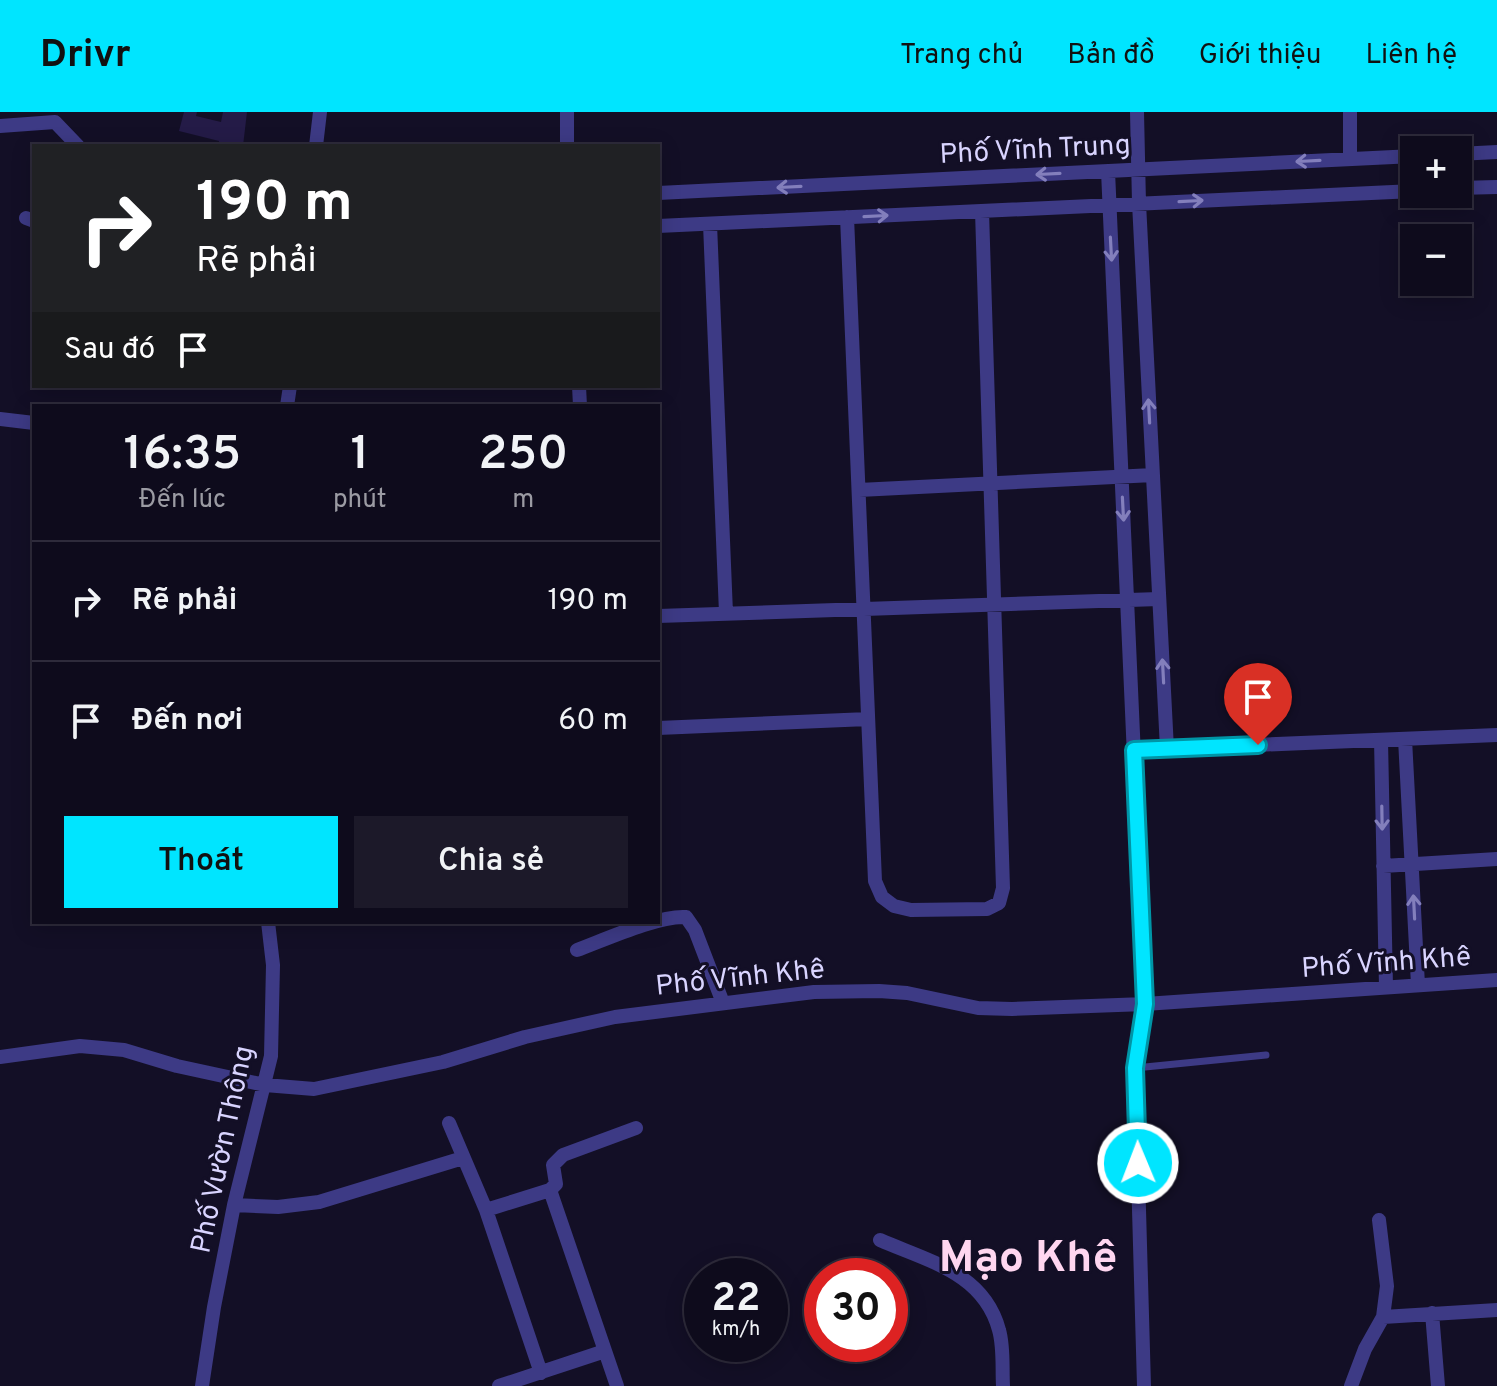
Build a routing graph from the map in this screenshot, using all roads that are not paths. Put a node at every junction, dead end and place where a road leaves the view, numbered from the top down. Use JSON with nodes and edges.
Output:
{"nodes":[{"id":1,"x":320,"y":112,"type":"edge"},
{"id":2,"x":567,"y":112,"type":"edge"},
{"id":3,"x":1137,"y":112,"type":"edge"},
{"id":4,"x":1350,"y":112,"type":"edge"},
{"id":5,"x":51,"y":117,"type":"edge"},
{"id":6,"x":0,"y":126,"type":"edge"},
{"id":7,"x":76,"y":144,"type":"edge"},
{"id":8,"x":316,"y":144,"type":"edge"},
{"id":9,"x":567,"y":144,"type":"edge"},
{"id":10,"x":1497,"y":152,"type":"edge"},
{"id":11,"x":1472,"y":153,"type":"edge"},
{"id":12,"x":1400,"y":157,"type":"edge"},
{"id":13,"x":1350,"y":159,"type":"junction"},
{"id":14,"x":1140,"y":169,"type":"junction"},
{"id":15,"x":1108,"y":171,"type":"junction"},
{"id":16,"x":1497,"y":187,"type":"edge"},
{"id":17,"x":1472,"y":188,"type":"edge"},
{"id":18,"x":1400,"y":192,"type":"edge"},
{"id":19,"x":660,"y":193,"type":"edge"},
{"id":20,"x":1139,"y":203,"type":"junction"},
{"id":21,"x":1109,"y":205,"type":"junction"},
{"id":22,"x":982,"y":211,"type":"junction"},
{"id":23,"x":847,"y":217,"type":"junction"},
{"id":24,"x":710,"y":224,"type":"junction"},
{"id":25,"x":660,"y":226,"type":"edge"},
{"id":26,"x":0,"y":419,"type":"edge"},
{"id":27,"x":32,"y":423,"type":"edge"},
{"id":28,"x":1153,"y":475,"type":"junction"},
{"id":29,"x":1122,"y":476,"type":"junction"},
{"id":30,"x":991,"y":482,"type":"junction"},
{"id":31,"x":859,"y":490,"type":"junction"},
{"id":32,"x":1159,"y":599,"type":"junction"},
{"id":33,"x":1127,"y":601,"type":"junction"},
{"id":34,"x":996,"y":605,"type":"junction"},
{"id":35,"x":864,"y":609,"type":"junction"},
{"id":36,"x":726,"y":613,"type":"junction"},
{"id":37,"x":660,"y":616,"type":"edge"},
{"id":38,"x":868,"y":719,"type":"junction"},
{"id":39,"x":660,"y":728,"type":"edge"},
{"id":40,"x":1497,"y":735,"type":"edge"},
{"id":41,"x":1405,"y":739,"type":"junction"},
{"id":42,"x":1381,"y":740,"type":"junction"},
{"id":43,"x":1167,"y":749,"type":"junction"},
{"id":44,"x":1134,"y":750,"type":"junction"},
{"id":45,"x":1497,"y":859,"type":"edge"},
{"id":46,"x":1411,"y":864,"type":"junction"},
{"id":47,"x":1383,"y":866,"type":"junction"},
{"id":48,"x":660,"y":921,"type":"edge"},
{"id":49,"x":268,"y":924,"type":"edge"},
{"id":50,"x":631,"y":926,"type":"edge"},
{"id":51,"x":577,"y":950,"type":"dead end"},
{"id":52,"x":1497,"y":980,"type":"edge"},
{"id":53,"x":1418,"y":985,"type":"junction"},
{"id":54,"x":1386,"y":987,"type":"junction"},
{"id":55,"x":723,"y":1003,"type":"junction"},
{"id":56,"x":1145,"y":1004,"type":"junction"},
{"id":57,"x":1266,"y":1055,"type":"dead end"},
{"id":58,"x":0,"y":1057,"type":"edge"},
{"id":59,"x":1135,"y":1068,"type":"junction"},
{"id":60,"x":265,"y":1085,"type":"junction"},
{"id":61,"x":449,"y":1123,"type":"dead end"},
{"id":62,"x":636,"y":1128,"type":"dead end"},
{"id":63,"x":463,"y":1158,"type":"junction"},
{"id":64,"x":550,"y":1190,"type":"junction"},
{"id":65,"x":234,"y":1205,"type":"junction"},
{"id":66,"x":486,"y":1210,"type":"junction"},
{"id":67,"x":1379,"y":1220,"type":"dead end"},
{"id":68,"x":880,"y":1240,"type":"dead end"},
{"id":69,"x":1497,"y":1310,"type":"edge"},
{"id":70,"x":1432,"y":1313,"type":"junction"},
{"id":71,"x":1383,"y":1317,"type":"junction"},
{"id":72,"x":605,"y":1351,"type":"junction"},
{"id":73,"x":541,"y":1373,"type":"junction"},
{"id":74,"x":202,"y":1386,"type":"edge"},
{"id":75,"x":499,"y":1386,"type":"edge"},
{"id":76,"x":617,"y":1386,"type":"edge"},
{"id":77,"x":1003,"y":1386,"type":"edge"},
{"id":78,"x":1144,"y":1386,"type":"edge"},
{"id":79,"x":1351,"y":1386,"type":"edge"},
{"id":80,"x":1438,"y":1386,"type":"edge"}],
"edges":[{"from":1,"to":8,"type":"street"},
{"from":2,"to":9,"type":"street"},
{"from":3,"to":14,"type":"street"},
{"from":4,"to":13,"type":"street"},
{"from":5,"to":6,"type":"street"},
{"from":5,"to":7,"type":"street"},
{"from":10,"to":11,"type":"street"},
{"from":12,"to":13,"type":"street","name":"Phố Vĩnh Trung"},
{"from":13,"to":14,"type":"street","name":"Phố Vĩnh Trung","one_way":true},
{"from":14,"to":15,"type":"street","name":"Phố Vĩnh Trung"},
{"from":14,"to":20,"type":"street"},
{"from":15,"to":19,"type":"street","name":"Phố Vĩnh Trung","one_way":true},
{"from":15,"to":21,"type":"street"},
{"from":16,"to":17,"type":"street"},
{"from":20,"to":18,"type":"street","one_way":true},
{"from":20,"to":21,"type":"street"},
{"from":28,"to":20,"type":"street","one_way":true},
{"from":21,"to":22,"type":"street"},
{"from":21,"to":29,"type":"street","one_way":true},
{"from":23,"to":22,"type":"street","one_way":true},
{"from":22,"to":30,"type":"street"},
{"from":23,"to":24,"type":"street"},
{"from":23,"to":31,"type":"street"},
{"from":24,"to":25,"type":"street"},
{"from":24,"to":36,"type":"street"},
{"from":26,"to":27,"type":"street"},
{"from":28,"to":29,"type":"street"},
{"from":28,"to":32,"type":"street"},
{"from":29,"to":30,"type":"street"},
{"from":29,"to":33,"type":"street","one_way":true},
{"from":30,"to":31,"type":"street"},
{"from":30,"to":34,"type":"street"},
{"from":31,"to":35,"type":"street"},
{"from":32,"to":33,"type":"street"},
{"from":43,"to":32,"type":"street","one_way":true},
{"from":33,"to":34,"type":"street"},
{"from":33,"to":44,"type":"street"},
{"from":34,"to":35,"type":"street"},
{"from":34,"to":38,"type":"street"},
{"from":35,"to":36,"type":"street"},
{"from":35,"to":38,"type":"street"},
{"from":36,"to":37,"type":"street"},
{"from":38,"to":39,"type":"street"},
{"from":40,"to":41,"type":"street"},
{"from":41,"to":42,"type":"street"},
{"from":41,"to":46,"type":"street"},
{"from":42,"to":43,"type":"street"},
{"from":42,"to":47,"type":"street","one_way":true},
{"from":43,"to":44,"type":"street"},
{"from":44,"to":56,"type":"street"},
{"from":45,"to":46,"type":"street"},
{"from":46,"to":47,"type":"street"},
{"from":53,"to":46,"type":"street","one_way":true},
{"from":47,"to":54,"type":"street"},
{"from":48,"to":55,"type":"street"},
{"from":49,"to":60,"type":"street","name":"Phố Vườn Thông"},
{"from":50,"to":51,"type":"street"},
{"from":52,"to":53,"type":"street","name":"Phố Vĩnh Khê"},
{"from":53,"to":54,"type":"street","name":"Phố Vĩnh Khê"},
{"from":54,"to":56,"type":"street","name":"Phố Vĩnh Khê"},
{"from":55,"to":56,"type":"street","name":"Phố Vĩnh Khê"},
{"from":55,"to":60,"type":"street","name":"Phố Vĩnh Khê"},
{"from":56,"to":59,"type":"street"},
{"from":57,"to":59,"type":"lane"},
{"from":58,"to":60,"type":"street","name":"Phố Vĩnh Khê"},
{"from":59,"to":78,"type":"street"},
{"from":60,"to":65,"type":"street","name":"Phố Vườn Thông"},
{"from":61,"to":63,"type":"street"},
{"from":62,"to":64,"type":"street"},
{"from":63,"to":65,"type":"street"},
{"from":63,"to":66,"type":"street"},
{"from":64,"to":66,"type":"street"},
{"from":64,"to":72,"type":"street"},
{"from":65,"to":74,"type":"street","name":"Phố Vườn Thông"},
{"from":66,"to":73,"type":"street"},
{"from":67,"to":71,"type":"street"},
{"from":68,"to":77,"type":"street"},
{"from":69,"to":70,"type":"street"},
{"from":70,"to":71,"type":"street"},
{"from":70,"to":80,"type":"street"},
{"from":71,"to":79,"type":"street"},
{"from":72,"to":73,"type":"street"},
{"from":72,"to":76,"type":"street"},
{"from":73,"to":75,"type":"street"}]}
